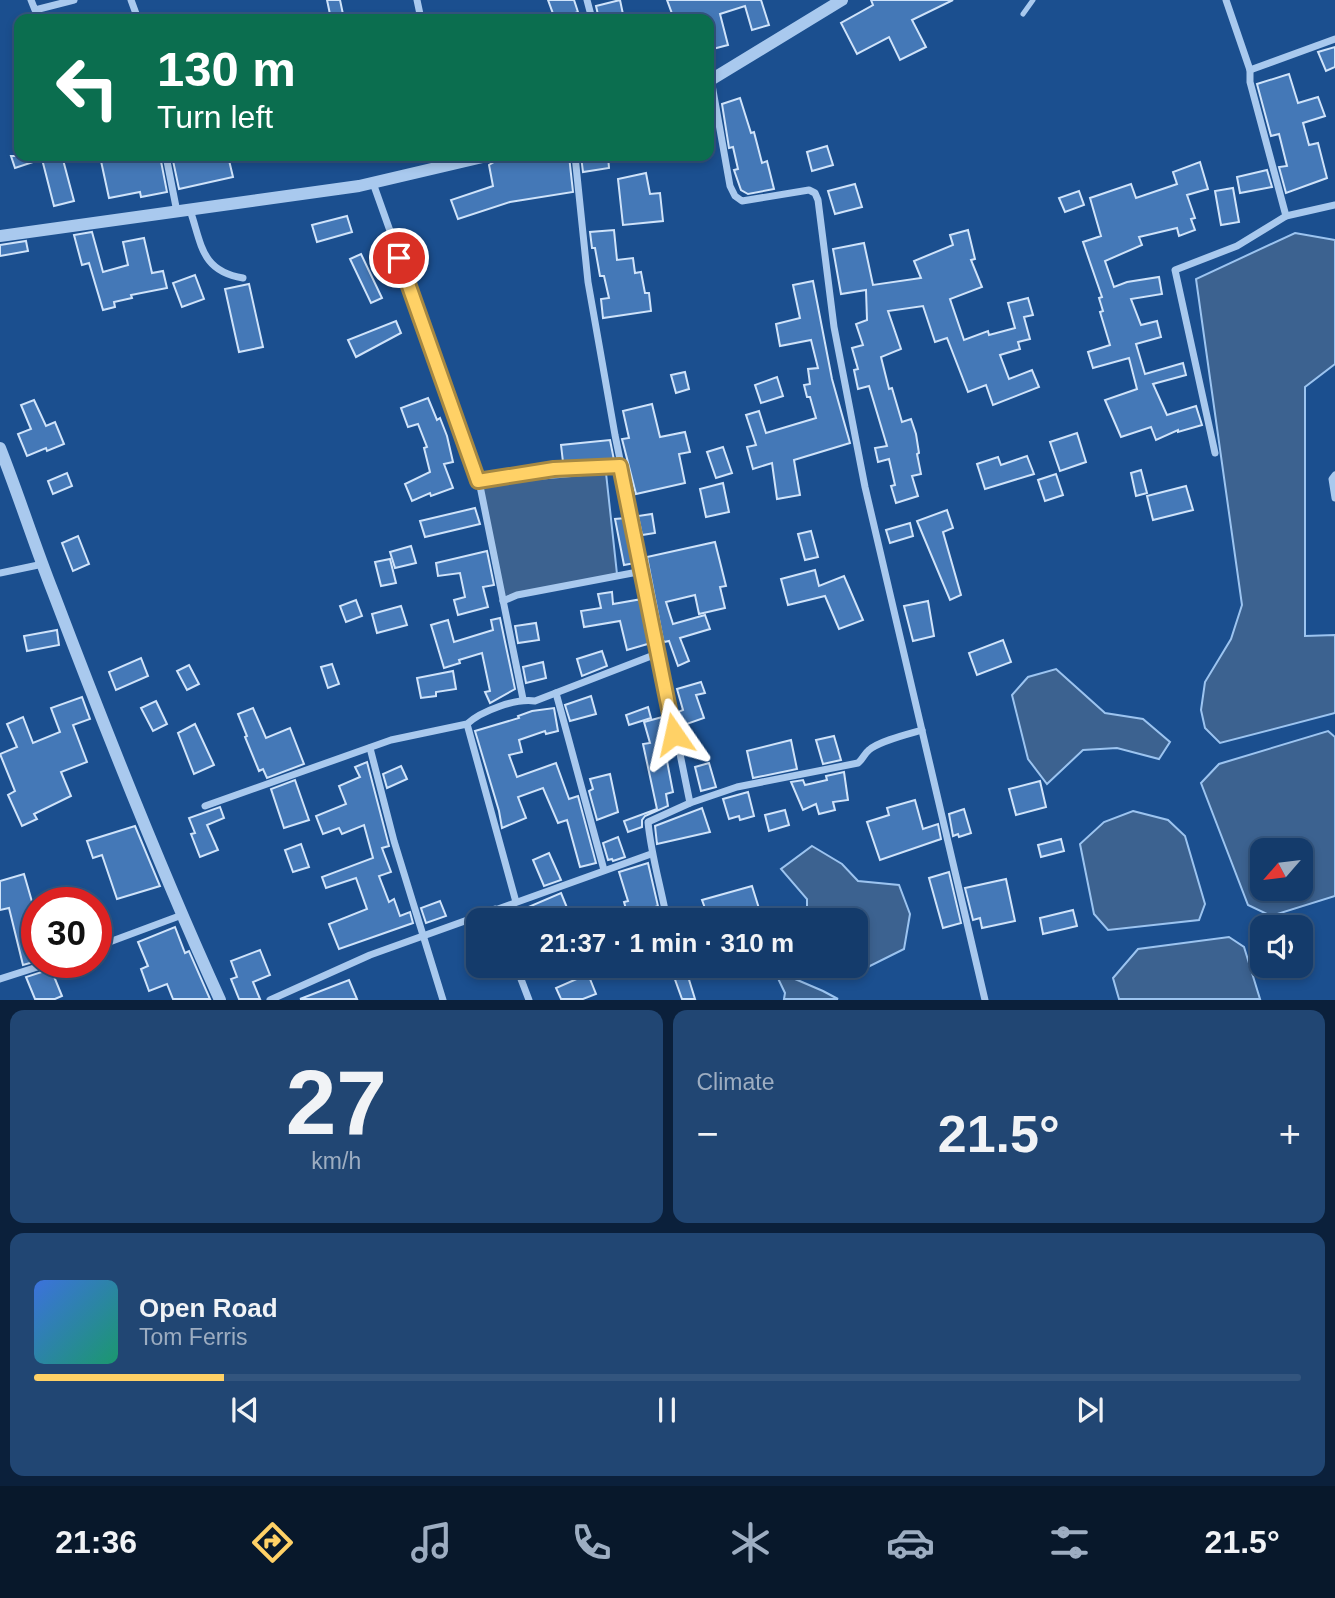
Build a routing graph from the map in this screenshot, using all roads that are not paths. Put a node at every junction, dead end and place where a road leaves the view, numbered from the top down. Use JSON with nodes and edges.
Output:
{"nodes":[{"id":1,"x":32,"y":0,"type":"edge"},
{"id":2,"x":74,"y":0,"type":"edge"},
{"id":3,"x":842,"y":0,"type":"edge"},
{"id":4,"x":1033,"y":0,"type":"edge"},
{"id":5,"x":1226,"y":0,"type":"edge"},
{"id":6,"x":1023,"y":14,"type":"dead end"},
{"id":7,"x":1335,"y":38,"type":"edge"},
{"id":8,"x":1250,"y":69,"type":"junction"},
{"id":9,"x":714,"y":78,"type":"edge"},
{"id":10,"x":714,"y":101,"type":"edge"},
{"id":11,"x":168,"y":161,"type":"edge"},
{"id":12,"x":448,"y":161,"type":"edge"},
{"id":13,"x":576,"y":161,"type":"edge"},
{"id":14,"x":373,"y":183,"type":"junction"},
{"id":15,"x":1335,"y":205,"type":"edge"},
{"id":16,"x":183,"y":211,"type":"junction"},
{"id":17,"x":1286,"y":216,"type":"junction"},
{"id":18,"x":0,"y":236,"type":"edge"},
{"id":19,"x":243,"y":278,"type":"dead end"},
{"id":20,"x":0,"y":448,"type":"edge"},
{"id":21,"x":1215,"y":453,"type":"dead end"},
{"id":22,"x":620,"y":466,"type":"junction"},
{"id":23,"x":1335,"y":475,"type":"edge"},
{"id":24,"x":478,"y":481,"type":"junction"},
{"id":25,"x":1335,"y":498,"type":"edge"},
{"id":26,"x":43,"y":564,"type":"junction"},
{"id":27,"x":643,"y":570,"type":"junction"},
{"id":28,"x":0,"y":573,"type":"edge"},
{"id":29,"x":503,"y":601,"type":"junction"},
{"id":30,"x":659,"y":653,"type":"junction"},
{"id":31,"x":556,"y":693,"type":"junction"},
{"id":32,"x":523,"y":699,"type":"junction"},
{"id":33,"x":467,"y":724,"type":"junction"},
{"id":34,"x":922,"y":730,"type":"junction"},
{"id":35,"x":370,"y":747,"type":"junction"},
{"id":36,"x":690,"y":803,"type":"junction"},
{"id":37,"x":205,"y":806,"type":"dead end"},
{"id":38,"x":651,"y":854,"type":"junction"},
{"id":39,"x":604,"y":870,"type":"junction"},
{"id":40,"x":516,"y":902,"type":"junction"},
{"id":41,"x":498,"y":908,"type":"edge"},
{"id":42,"x":665,"y":908,"type":"edge"},
{"id":43,"x":182,"y":915,"type":"junction"},
{"id":44,"x":466,"y":920,"type":"edge"},
{"id":45,"x":422,"y":937,"type":"junction"},
{"id":46,"x":112,"y":941,"type":"edge"},
{"id":47,"x":21,"y":972,"type":"edge"},
{"id":48,"x":521,"y":978,"type":"edge"},
{"id":49,"x":0,"y":979,"type":"edge"},
{"id":50,"x":220,"y":999,"type":"edge"},
{"id":51,"x":270,"y":999,"type":"edge"},
{"id":52,"x":443,"y":999,"type":"edge"},
{"id":53,"x":529,"y":999,"type":"edge"},
{"id":54,"x":985,"y":999,"type":"edge"}],
"edges":[{"from":1,"to":2,"type":"street"},
{"from":3,"to":9,"type":"street"},
{"from":4,"to":6,"type":"lane"},
{"from":5,"to":8,"type":"street"},
{"from":7,"to":8,"type":"street"},
{"from":8,"to":17,"type":"street"},
{"from":10,"to":34,"type":"street"},
{"from":11,"to":16,"type":"street"},
{"from":12,"to":14,"type":"street"},
{"from":13,"to":22,"type":"street"},
{"from":14,"to":16,"type":"street"},
{"from":14,"to":24,"type":"street"},
{"from":15,"to":17,"type":"street"},
{"from":16,"to":18,"type":"street"},
{"from":16,"to":19,"type":"street"},
{"from":17,"to":21,"type":"street"},
{"from":20,"to":26,"type":"street"},
{"from":22,"to":24,"type":"street"},
{"from":22,"to":27,"type":"street"},
{"from":23,"to":25,"type":"street"},
{"from":24,"to":29,"type":"street"},
{"from":26,"to":28,"type":"street"},
{"from":26,"to":43,"type":"street"},
{"from":27,"to":29,"type":"street"},
{"from":27,"to":30,"type":"street"},
{"from":29,"to":32,"type":"street"},
{"from":30,"to":31,"type":"street"},
{"from":30,"to":36,"type":"street"},
{"from":31,"to":32,"type":"street"},
{"from":31,"to":39,"type":"street"},
{"from":32,"to":33,"type":"street"},
{"from":33,"to":35,"type":"street"},
{"from":33,"to":40,"type":"street"},
{"from":34,"to":36,"type":"street"},
{"from":34,"to":54,"type":"street"},
{"from":35,"to":37,"type":"street"},
{"from":35,"to":45,"type":"street"},
{"from":36,"to":38,"type":"street"},
{"from":38,"to":39,"type":"street"},
{"from":38,"to":42,"type":"street"},
{"from":39,"to":40,"type":"street"},
{"from":40,"to":41,"type":"street"},
{"from":43,"to":46,"type":"street"},
{"from":43,"to":50,"type":"street"},
{"from":44,"to":45,"type":"street"},
{"from":45,"to":51,"type":"street"},
{"from":45,"to":52,"type":"street"},
{"from":47,"to":49,"type":"street"},
{"from":48,"to":53,"type":"street"}]}
